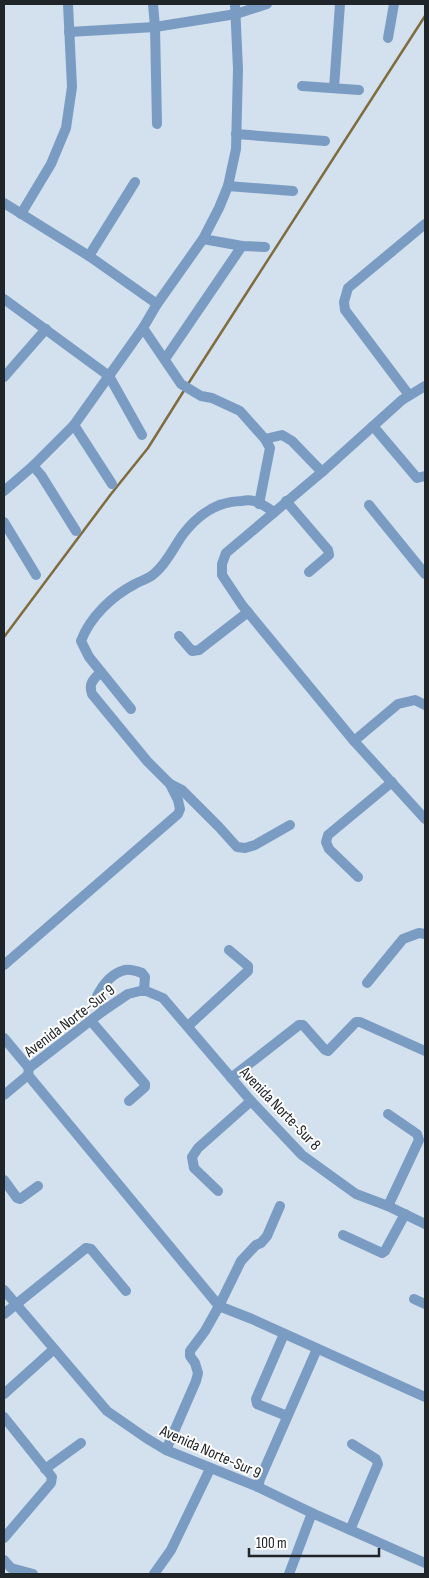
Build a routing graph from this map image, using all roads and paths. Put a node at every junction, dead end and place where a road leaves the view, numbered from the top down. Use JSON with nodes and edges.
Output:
{"nodes":[{"id":1,"x":68,"y":4,"type":"edge"},
{"id":2,"x":153,"y":4,"type":"edge"},
{"id":3,"x":267,"y":4,"type":"edge"},
{"id":4,"x":340,"y":4,"type":"edge"},
{"id":5,"x":394,"y":4,"type":"edge"},
{"id":6,"x":236,"y":9,"type":"edge"},
{"id":7,"x":155,"y":27,"type":"junction"},
{"id":8,"x":70,"y":32,"type":"junction"},
{"id":9,"x":388,"y":38,"type":"dead end"},
{"id":10,"x":302,"y":86,"type":"dead end"},
{"id":11,"x":334,"y":88,"type":"junction"},
{"id":12,"x":359,"y":90,"type":"dead end"},
{"id":13,"x":157,"y":124,"type":"dead end"},
{"id":14,"x":236,"y":134,"type":"junction"},
{"id":15,"x":325,"y":141,"type":"dead end"},
{"id":16,"x":134,"y":182,"type":"dead end"},
{"id":17,"x":228,"y":186,"type":"junction"},
{"id":18,"x":293,"y":191,"type":"dead end"},
{"id":19,"x":4,"y":203,"type":"edge"},
{"id":20,"x":21,"y":214,"type":"junction"},
{"id":21,"x":425,"y":224,"type":"edge"},
{"id":22,"x":202,"y":239,"type":"junction"},
{"id":23,"x":242,"y":246,"type":"junction"},
{"id":24,"x":265,"y":247,"type":"dead end"},
{"id":25,"x":89,"y":256,"type":"junction"},
{"id":26,"x":4,"y":299,"type":"edge"},
{"id":27,"x":157,"y":304,"type":"junction"},
{"id":28,"x":46,"y":328,"type":"junction"},
{"id":29,"x":143,"y":328,"type":"junction"},
{"id":30,"x":165,"y":359,"type":"junction"},
{"id":31,"x":109,"y":376,"type":"junction"},
{"id":32,"x":4,"y":377,"type":"edge"},
{"id":33,"x":425,"y":386,"type":"edge"},
{"id":34,"x":409,"y":395,"type":"junction"},
{"id":35,"x":74,"y":425,"type":"junction"},
{"id":36,"x":373,"y":426,"type":"junction"},
{"id":37,"x":142,"y":435,"type":"dead end"},
{"id":38,"x":265,"y":439,"type":"junction"},
{"id":39,"x":33,"y":466,"type":"junction"},
{"id":40,"x":322,"y":472,"type":"junction"},
{"id":41,"x":425,"y":476,"type":"edge"},
{"id":42,"x":112,"y":484,"type":"dead end"},
{"id":43,"x":4,"y":491,"type":"edge"},
{"id":44,"x":286,"y":501,"type":"junction"},
{"id":45,"x":259,"y":504,"type":"junction"},
{"id":46,"x":368,"y":505,"type":"dead end"},
{"id":47,"x":274,"y":512,"type":"junction"},
{"id":48,"x":4,"y":522,"type":"edge"},
{"id":49,"x":76,"y":531,"type":"dead end"},
{"id":50,"x":308,"y":572,"type":"dead end"},
{"id":51,"x":425,"y":574,"type":"edge"},
{"id":52,"x":36,"y":575,"type":"dead end"},
{"id":53,"x":248,"y":612,"type":"junction"},
{"id":54,"x":179,"y":636,"type":"dead end"},
{"id":55,"x":101,"y":672,"type":"junction"},
{"id":56,"x":425,"y":705,"type":"edge"},
{"id":57,"x":130,"y":709,"type":"dead end"},
{"id":58,"x":354,"y":741,"type":"junction"},
{"id":59,"x":392,"y":782,"type":"junction"},
{"id":60,"x":170,"y":784,"type":"junction"},
{"id":61,"x":425,"y":819,"type":"edge"},
{"id":62,"x":290,"y":825,"type":"dead end"},
{"id":63,"x":358,"y":877,"type":"dead end"},
{"id":64,"x":425,"y":934,"type":"edge"},
{"id":65,"x":229,"y":950,"type":"dead end"},
{"id":66,"x":4,"y":965,"type":"edge"},
{"id":67,"x":367,"y":984,"type":"dead end"},
{"id":68,"x":144,"y":990,"type":"junction"},
{"id":69,"x":103,"y":1011,"type":"junction"},
{"id":70,"x":92,"y":1020,"type":"junction"},
{"id":71,"x":188,"y":1026,"type":"junction"},
{"id":72,"x":4,"y":1038,"type":"edge"},
{"id":73,"x":425,"y":1051,"type":"edge"},
{"id":74,"x":28,"y":1071,"type":"junction"},
{"id":75,"x":231,"y":1078,"type":"junction"},
{"id":76,"x":4,"y":1095,"type":"edge"},
{"id":77,"x":129,"y":1101,"type":"dead end"},
{"id":78,"x":250,"y":1101,"type":"junction"},
{"id":79,"x":388,"y":1114,"type":"dead end"},
{"id":80,"x":4,"y":1180,"type":"edge"},
{"id":81,"x":38,"y":1186,"type":"dead end"},
{"id":82,"x":218,"y":1191,"type":"dead end"},
{"id":83,"x":280,"y":1206,"type":"dead end"},
{"id":84,"x":388,"y":1206,"type":"junction"},
{"id":85,"x":405,"y":1214,"type":"junction"},
{"id":86,"x":425,"y":1224,"type":"edge"},
{"id":87,"x":343,"y":1235,"type":"dead end"},
{"id":88,"x":4,"y":1290,"type":"edge"},
{"id":89,"x":126,"y":1291,"type":"dead end"},
{"id":90,"x":414,"y":1300,"type":"dead end"},
{"id":91,"x":16,"y":1304,"type":"junction"},
{"id":92,"x":425,"y":1304,"type":"edge"},
{"id":93,"x":219,"y":1306,"type":"junction"},
{"id":94,"x":4,"y":1314,"type":"edge"},
{"id":95,"x":284,"y":1334,"type":"junction"},
{"id":96,"x":317,"y":1348,"type":"junction"},
{"id":97,"x":54,"y":1350,"type":"junction"},
{"id":98,"x":4,"y":1394,"type":"edge"},
{"id":99,"x":425,"y":1397,"type":"edge"},
{"id":100,"x":287,"y":1416,"type":"junction"},
{"id":101,"x":4,"y":1417,"type":"edge"},
{"id":102,"x":81,"y":1443,"type":"dead end"},
{"id":103,"x":352,"y":1444,"type":"dead end"},
{"id":104,"x":166,"y":1450,"type":"junction"},
{"id":105,"x":210,"y":1468,"type":"junction"},
{"id":106,"x":45,"y":1469,"type":"junction"},
{"id":107,"x":258,"y":1487,"type":"junction"},
{"id":108,"x":312,"y":1513,"type":"junction"},
{"id":109,"x":350,"y":1530,"type":"junction"},
{"id":110,"x":4,"y":1538,"type":"edge"},
{"id":111,"x":4,"y":1560,"type":"edge"},
{"id":112,"x":425,"y":1563,"type":"edge"},
{"id":113,"x":33,"y":1574,"type":"edge"},
{"id":114,"x":154,"y":1574,"type":"edge"},
{"id":115,"x":289,"y":1574,"type":"edge"}],
"edges":[{"from":1,"to":8,"type":"street"},
{"from":2,"to":7,"type":"street"},
{"from":3,"to":6,"type":"street"},
{"from":4,"to":11,"type":"street"},
{"from":5,"to":9,"type":"street"},
{"from":6,"to":7,"type":"street"},
{"from":6,"to":14,"type":"street"},
{"from":7,"to":8,"type":"street"},
{"from":7,"to":13,"type":"street"},
{"from":8,"to":20,"type":"street"},
{"from":10,"to":11,"type":"street"},
{"from":11,"to":12,"type":"street"},
{"from":14,"to":15,"type":"street"},
{"from":14,"to":17,"type":"street"},
{"from":16,"to":25,"type":"street"},
{"from":17,"to":18,"type":"street"},
{"from":17,"to":22,"type":"street"},
{"from":19,"to":20,"type":"street"},
{"from":20,"to":25,"type":"street"},
{"from":21,"to":34,"type":"street"},
{"from":22,"to":23,"type":"street"},
{"from":22,"to":27,"type":"street"},
{"from":23,"to":24,"type":"street"},
{"from":23,"to":30,"type":"street"},
{"from":25,"to":27,"type":"street"},
{"from":26,"to":28,"type":"street"},
{"from":27,"to":29,"type":"street"},
{"from":28,"to":31,"type":"street"},
{"from":28,"to":32,"type":"street"},
{"from":29,"to":30,"type":"street"},
{"from":29,"to":31,"type":"street"},
{"from":30,"to":38,"type":"street"},
{"from":31,"to":35,"type":"street"},
{"from":31,"to":37,"type":"street"},
{"from":33,"to":34,"type":"street"},
{"from":34,"to":36,"type":"street"},
{"from":35,"to":39,"type":"street"},
{"from":35,"to":42,"type":"street"},
{"from":36,"to":40,"type":"street"},
{"from":36,"to":41,"type":"street"},
{"from":38,"to":40,"type":"street"},
{"from":38,"to":45,"type":"street"},
{"from":39,"to":43,"type":"street"},
{"from":39,"to":49,"type":"street"},
{"from":40,"to":44,"type":"street"},
{"from":44,"to":47,"type":"street"},
{"from":44,"to":50,"type":"street"},
{"from":45,"to":47,"type":"street"},
{"from":45,"to":55,"type":"street"},
{"from":46,"to":51,"type":"street"},
{"from":47,"to":53,"type":"street"},
{"from":48,"to":52,"type":"street"},
{"from":53,"to":54,"type":"street"},
{"from":53,"to":58,"type":"street"},
{"from":55,"to":57,"type":"street"},
{"from":55,"to":60,"type":"street"},
{"from":56,"to":58,"type":"street"},
{"from":58,"to":59,"type":"street"},
{"from":59,"to":61,"type":"street"},
{"from":59,"to":63,"type":"street"},
{"from":60,"to":62,"type":"street"},
{"from":60,"to":66,"type":"street"},
{"from":64,"to":67,"type":"street"},
{"from":65,"to":71,"type":"street"},
{"from":68,"to":69,"type":"street","name":"Avenida Norte-Sur 9"},
{"from":68,"to":69,"type":"street"},
{"from":68,"to":71,"type":"street","name":"Avenida Norte-Sur 8"},
{"from":69,"to":70,"type":"street","name":"Avenida Norte-Sur 9"},
{"from":70,"to":74,"type":"street","name":"Avenida Norte-Sur 9"},
{"from":70,"to":77,"type":"street"},
{"from":71,"to":75,"type":"street","name":"Avenida Norte-Sur 8"},
{"from":72,"to":74,"type":"street"},
{"from":73,"to":75,"type":"street"},
{"from":74,"to":76,"type":"street","name":"Avenida Norte-Sur 9"},
{"from":74,"to":93,"type":"street"},
{"from":75,"to":78,"type":"street","name":"Avenida Norte-Sur 8"},
{"from":78,"to":82,"type":"street"},
{"from":78,"to":84,"type":"street","name":"Avenida Norte-Sur 8"},
{"from":79,"to":84,"type":"street"},
{"from":80,"to":81,"type":"street"},
{"from":83,"to":93,"type":"street"},
{"from":84,"to":85,"type":"street","name":"Avenida Norte-Sur 8"},
{"from":85,"to":86,"type":"street","name":"Avenida Norte-Sur 8"},
{"from":85,"to":87,"type":"street"},
{"from":88,"to":91,"type":"street","name":"Avenida Norte-Sur 9"},
{"from":89,"to":91,"type":"street"},
{"from":90,"to":92,"type":"street"},
{"from":91,"to":94,"type":"street"},
{"from":91,"to":97,"type":"street","name":"Avenida Norte-Sur 9"},
{"from":93,"to":95,"type":"street"},
{"from":93,"to":104,"type":"street"},
{"from":95,"to":96,"type":"street"},
{"from":95,"to":100,"type":"street"},
{"from":96,"to":99,"type":"street"},
{"from":96,"to":100,"type":"street"},
{"from":97,"to":98,"type":"street"},
{"from":97,"to":104,"type":"street","name":"Avenida Norte-Sur 9"},
{"from":100,"to":107,"type":"street"},
{"from":101,"to":106,"type":"street"},
{"from":102,"to":106,"type":"street"},
{"from":103,"to":109,"type":"street"},
{"from":104,"to":105,"type":"street","name":"Avenida Norte-Sur 9"},
{"from":105,"to":107,"type":"street","name":"Avenida Norte-Sur 9"},
{"from":105,"to":114,"type":"street"},
{"from":106,"to":110,"type":"street"},
{"from":107,"to":108,"type":"street","name":"Avenida Norte-Sur 9"},
{"from":108,"to":109,"type":"street","name":"Avenida Norte-Sur 9"},
{"from":108,"to":115,"type":"street"},
{"from":109,"to":112,"type":"street","name":"Avenida Norte-Sur 9"},
{"from":111,"to":113,"type":"street"}]}
